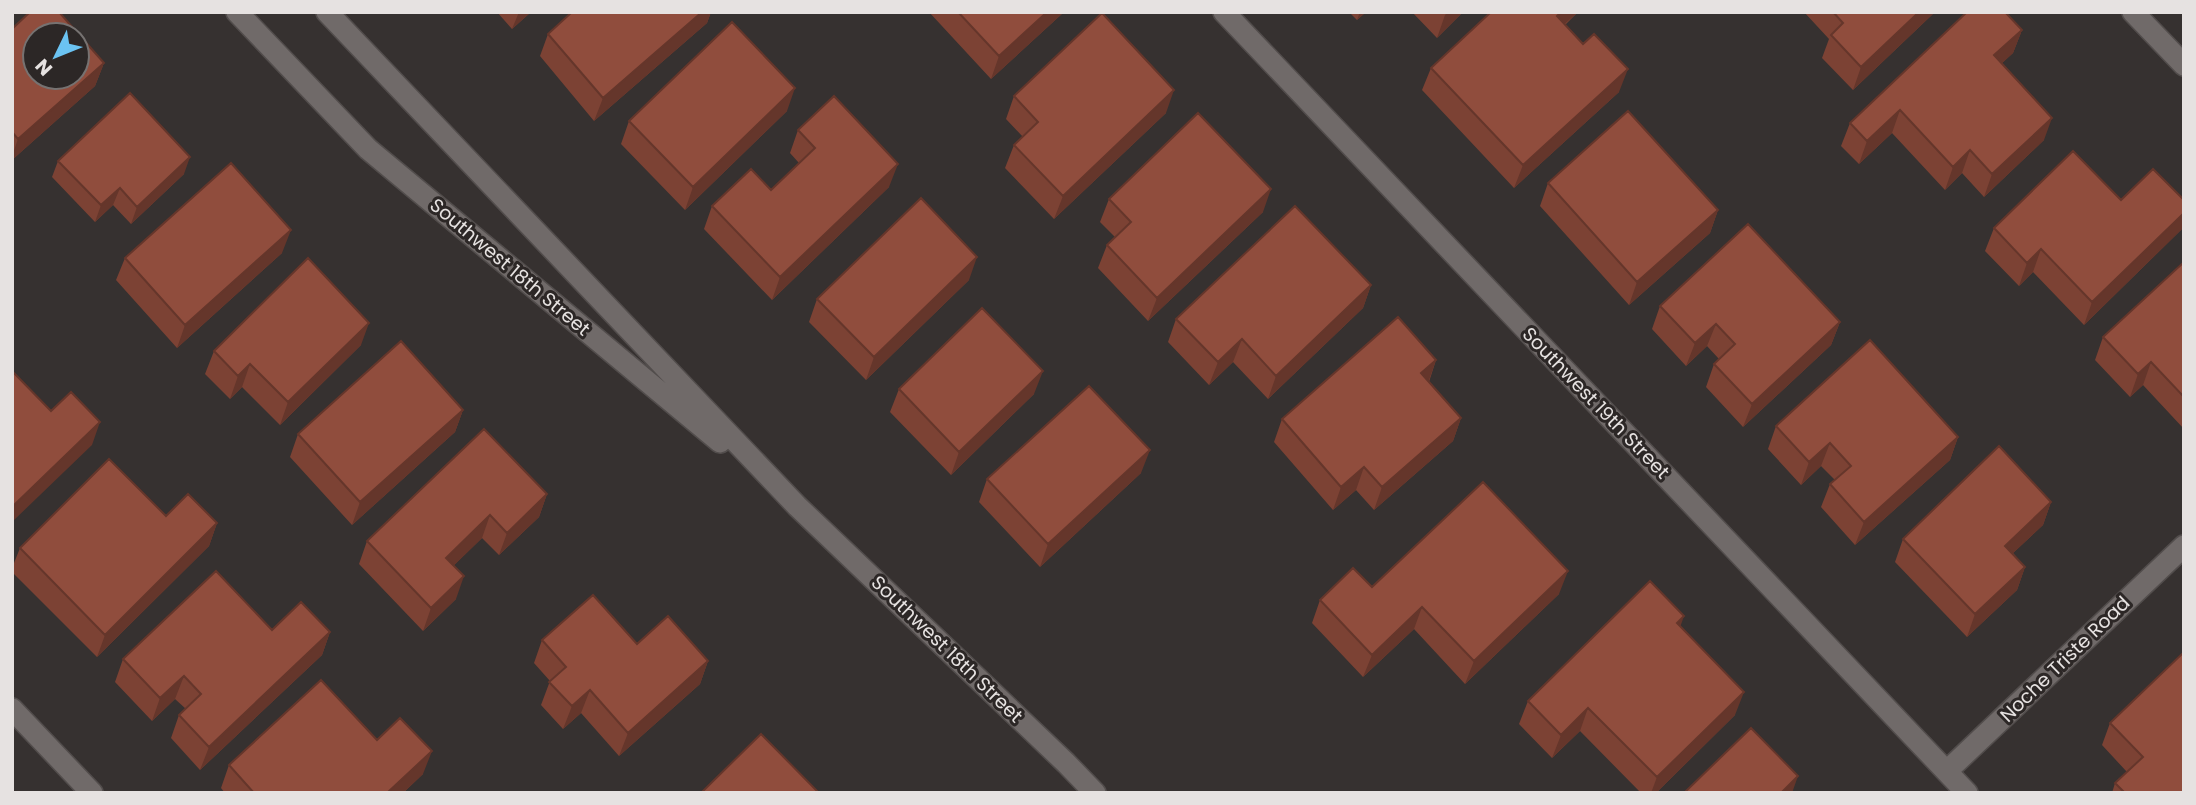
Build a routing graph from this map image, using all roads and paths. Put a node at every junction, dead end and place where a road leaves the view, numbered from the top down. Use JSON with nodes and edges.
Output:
{"nodes":[{"id":1,"x":237,"y":12,"type":"edge"},
{"id":2,"x":327,"y":12,"type":"edge"},
{"id":3,"x":1224,"y":12,"type":"edge"},
{"id":4,"x":2133,"y":12,"type":"edge"},
{"id":5,"x":2184,"y":65,"type":"edge"},
{"id":6,"x":797,"y":506,"type":"junction"},
{"id":7,"x":2184,"y":546,"type":"edge"},
{"id":8,"x":12,"y":709,"type":"edge"},
{"id":9,"x":1947,"y":771,"type":"junction"},
{"id":10,"x":92,"y":793,"type":"edge"},
{"id":11,"x":1095,"y":793,"type":"edge"},
{"id":12,"x":1967,"y":793,"type":"edge"}],
"edges":[{"from":1,"to":6,"type":"main road","name":"Southwest 18th Street"},
{"from":2,"to":6,"type":"main road","name":"Southwest 18th Street"},
{"from":3,"to":9,"type":"main road","name":"Southwest 19th Street"},
{"from":4,"to":5,"type":"main road"},
{"from":6,"to":11,"type":"main road","name":"Southwest 18th Street"},
{"from":7,"to":9,"type":"main road","name":"Noche Triste Road"},
{"from":8,"to":10,"type":"main road"},
{"from":9,"to":12,"type":"main road","name":"Southwest 19th Street"}]}
